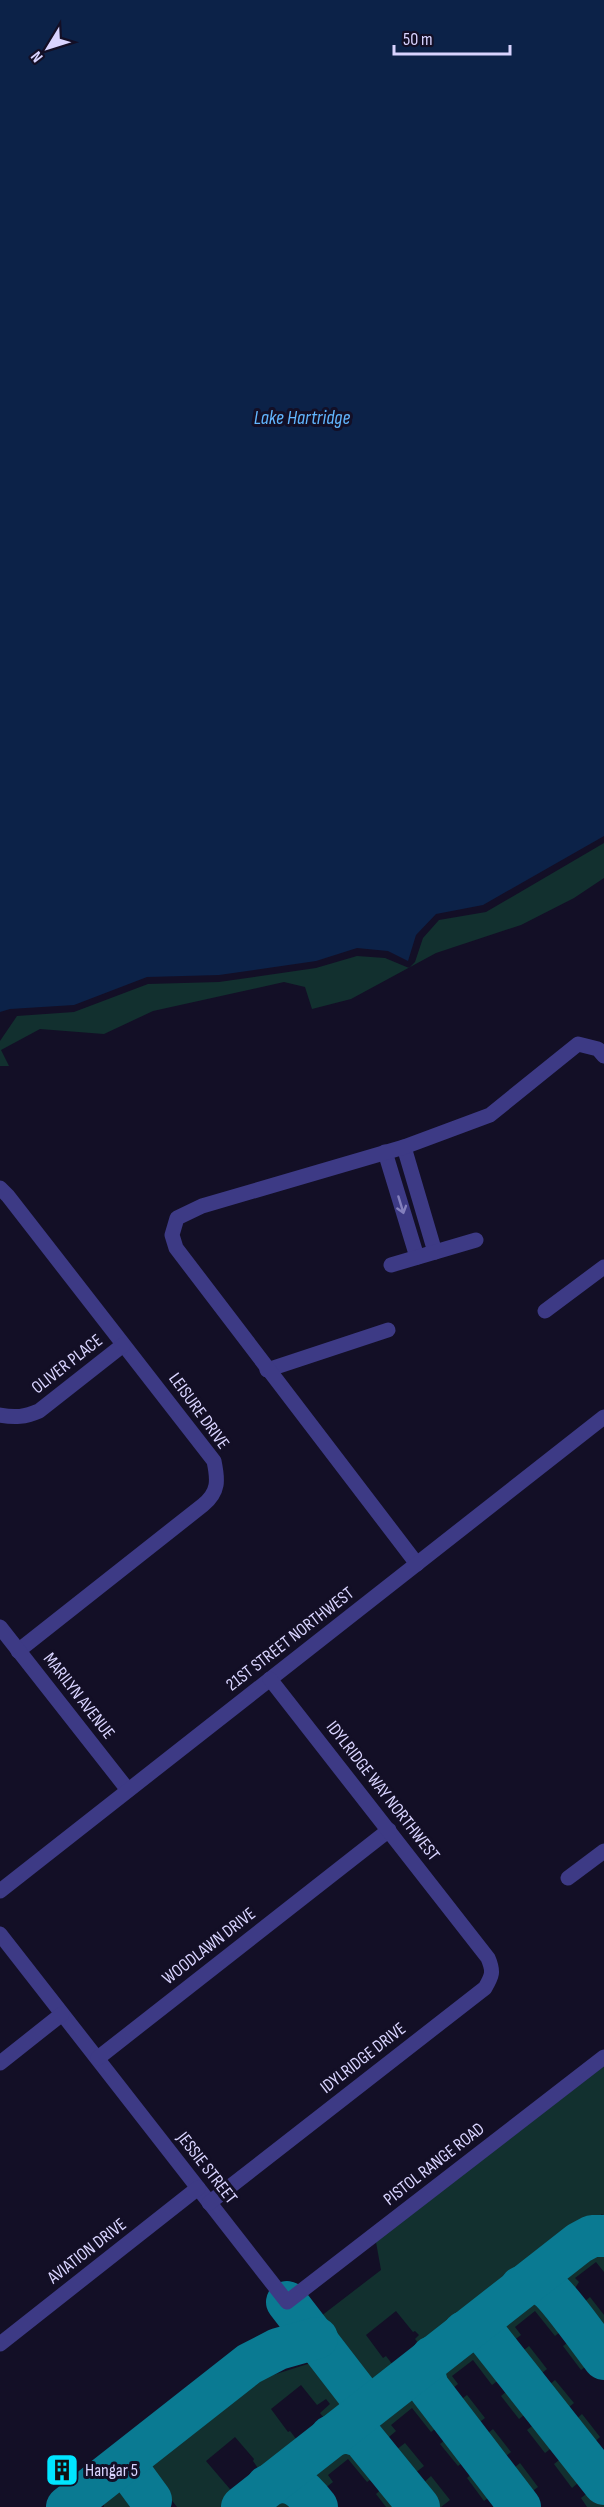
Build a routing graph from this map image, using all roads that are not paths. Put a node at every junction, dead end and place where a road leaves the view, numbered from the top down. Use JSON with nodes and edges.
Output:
{"nodes":[{"id":1,"x":604,"y":1056,"type":"edge"},
{"id":2,"x":404,"y":1147,"type":"junction"},
{"id":3,"x":386,"y":1152,"type":"junction"},
{"id":4,"x":0,"y":1188,"type":"edge"},
{"id":5,"x":476,"y":1240,"type":"dead end"},
{"id":6,"x":435,"y":1252,"type":"junction"},
{"id":7,"x":417,"y":1257,"type":"junction"},
{"id":8,"x":391,"y":1265,"type":"dead end"},
{"id":9,"x":604,"y":1266,"type":"edge"},
{"id":10,"x":545,"y":1311,"type":"dead end"},
{"id":11,"x":388,"y":1330,"type":"dead end"},
{"id":12,"x":123,"y":1345,"type":"junction"},
{"id":13,"x":267,"y":1370,"type":"junction"},
{"id":14,"x":0,"y":1415,"type":"edge"},
{"id":15,"x":604,"y":1417,"type":"edge"},
{"id":16,"x":417,"y":1564,"type":"junction"},
{"id":17,"x":0,"y":1627,"type":"edge"},
{"id":18,"x":18,"y":1651,"type":"junction"},
{"id":19,"x":270,"y":1679,"type":"junction"},
{"id":20,"x":128,"y":1790,"type":"junction"},
{"id":21,"x":389,"y":1830,"type":"junction"},
{"id":22,"x":604,"y":1851,"type":"edge"},
{"id":23,"x":568,"y":1878,"type":"dead end"},
{"id":24,"x":0,"y":1891,"type":"edge"},
{"id":25,"x":464,"y":1928,"type":"joint"},
{"id":26,"x":0,"y":1934,"type":"edge"},
{"id":27,"x":62,"y":2014,"type":"junction"},
{"id":28,"x":604,"y":2057,"type":"edge"},
{"id":29,"x":98,"y":2058,"type":"junction"},
{"id":30,"x":0,"y":2062,"type":"edge"},
{"id":31,"x":198,"y":2188,"type":"junction"},
{"id":32,"x":209,"y":2203,"type":"junction"},
{"id":33,"x":287,"y":2302,"type":"joint"},
{"id":34,"x":0,"y":2344,"type":"edge"}],
"edges":[{"from":1,"to":2,"type":"street"},
{"from":2,"to":3,"type":"street"},
{"from":2,"to":6,"type":"street"},
{"from":3,"to":7,"type":"street","one_way":true},
{"from":3,"to":13,"type":"street"},
{"from":4,"to":12,"type":"street","name":"LEISURE DRIVE"},
{"from":5,"to":6,"type":"street"},
{"from":6,"to":7,"type":"street"},
{"from":7,"to":8,"type":"street"},
{"from":9,"to":10,"type":"street"},
{"from":11,"to":13,"type":"street"},
{"from":12,"to":14,"type":"street","name":"OLIVER PLACE"},
{"from":12,"to":18,"type":"street","name":"LEISURE DRIVE"},
{"from":13,"to":16,"type":"street"},
{"from":15,"to":16,"type":"street","name":"21ST STREET NORTHWEST"},
{"from":16,"to":19,"type":"street","name":"21ST STREET NORTHWEST"},
{"from":17,"to":18,"type":"street","name":"MARILYN AVENUE"},
{"from":18,"to":20,"type":"street","name":"MARILYN AVENUE"},
{"from":19,"to":20,"type":"street","name":"21ST STREET NORTHWEST"},
{"from":19,"to":21,"type":"street","name":"IDYLRIDGE WAY NORTHWEST"},
{"from":20,"to":24,"type":"street","name":"21ST STREET NORTHWEST"},
{"from":21,"to":25,"type":"street","name":"IDYLRIDGE WAY NORTHWEST"},
{"from":21,"to":29,"type":"street","name":"WOODLAWN DRIVE"},
{"from":22,"to":23,"type":"street"},
{"from":25,"to":32,"type":"street","name":"IDYLRIDGE DRIVE"},
{"from":26,"to":27,"type":"street"},
{"from":27,"to":29,"type":"street"},
{"from":27,"to":30,"type":"street"},
{"from":28,"to":33,"type":"street","name":"PISTOL RANGE ROAD"},
{"from":29,"to":31,"type":"street","name":"JESSIE STREET"},
{"from":31,"to":32,"type":"street","name":"JESSIE STREET"},
{"from":31,"to":34,"type":"street","name":"AVIATION DRIVE"},
{"from":32,"to":33,"type":"street","name":"JESSIE STREET"}]}
